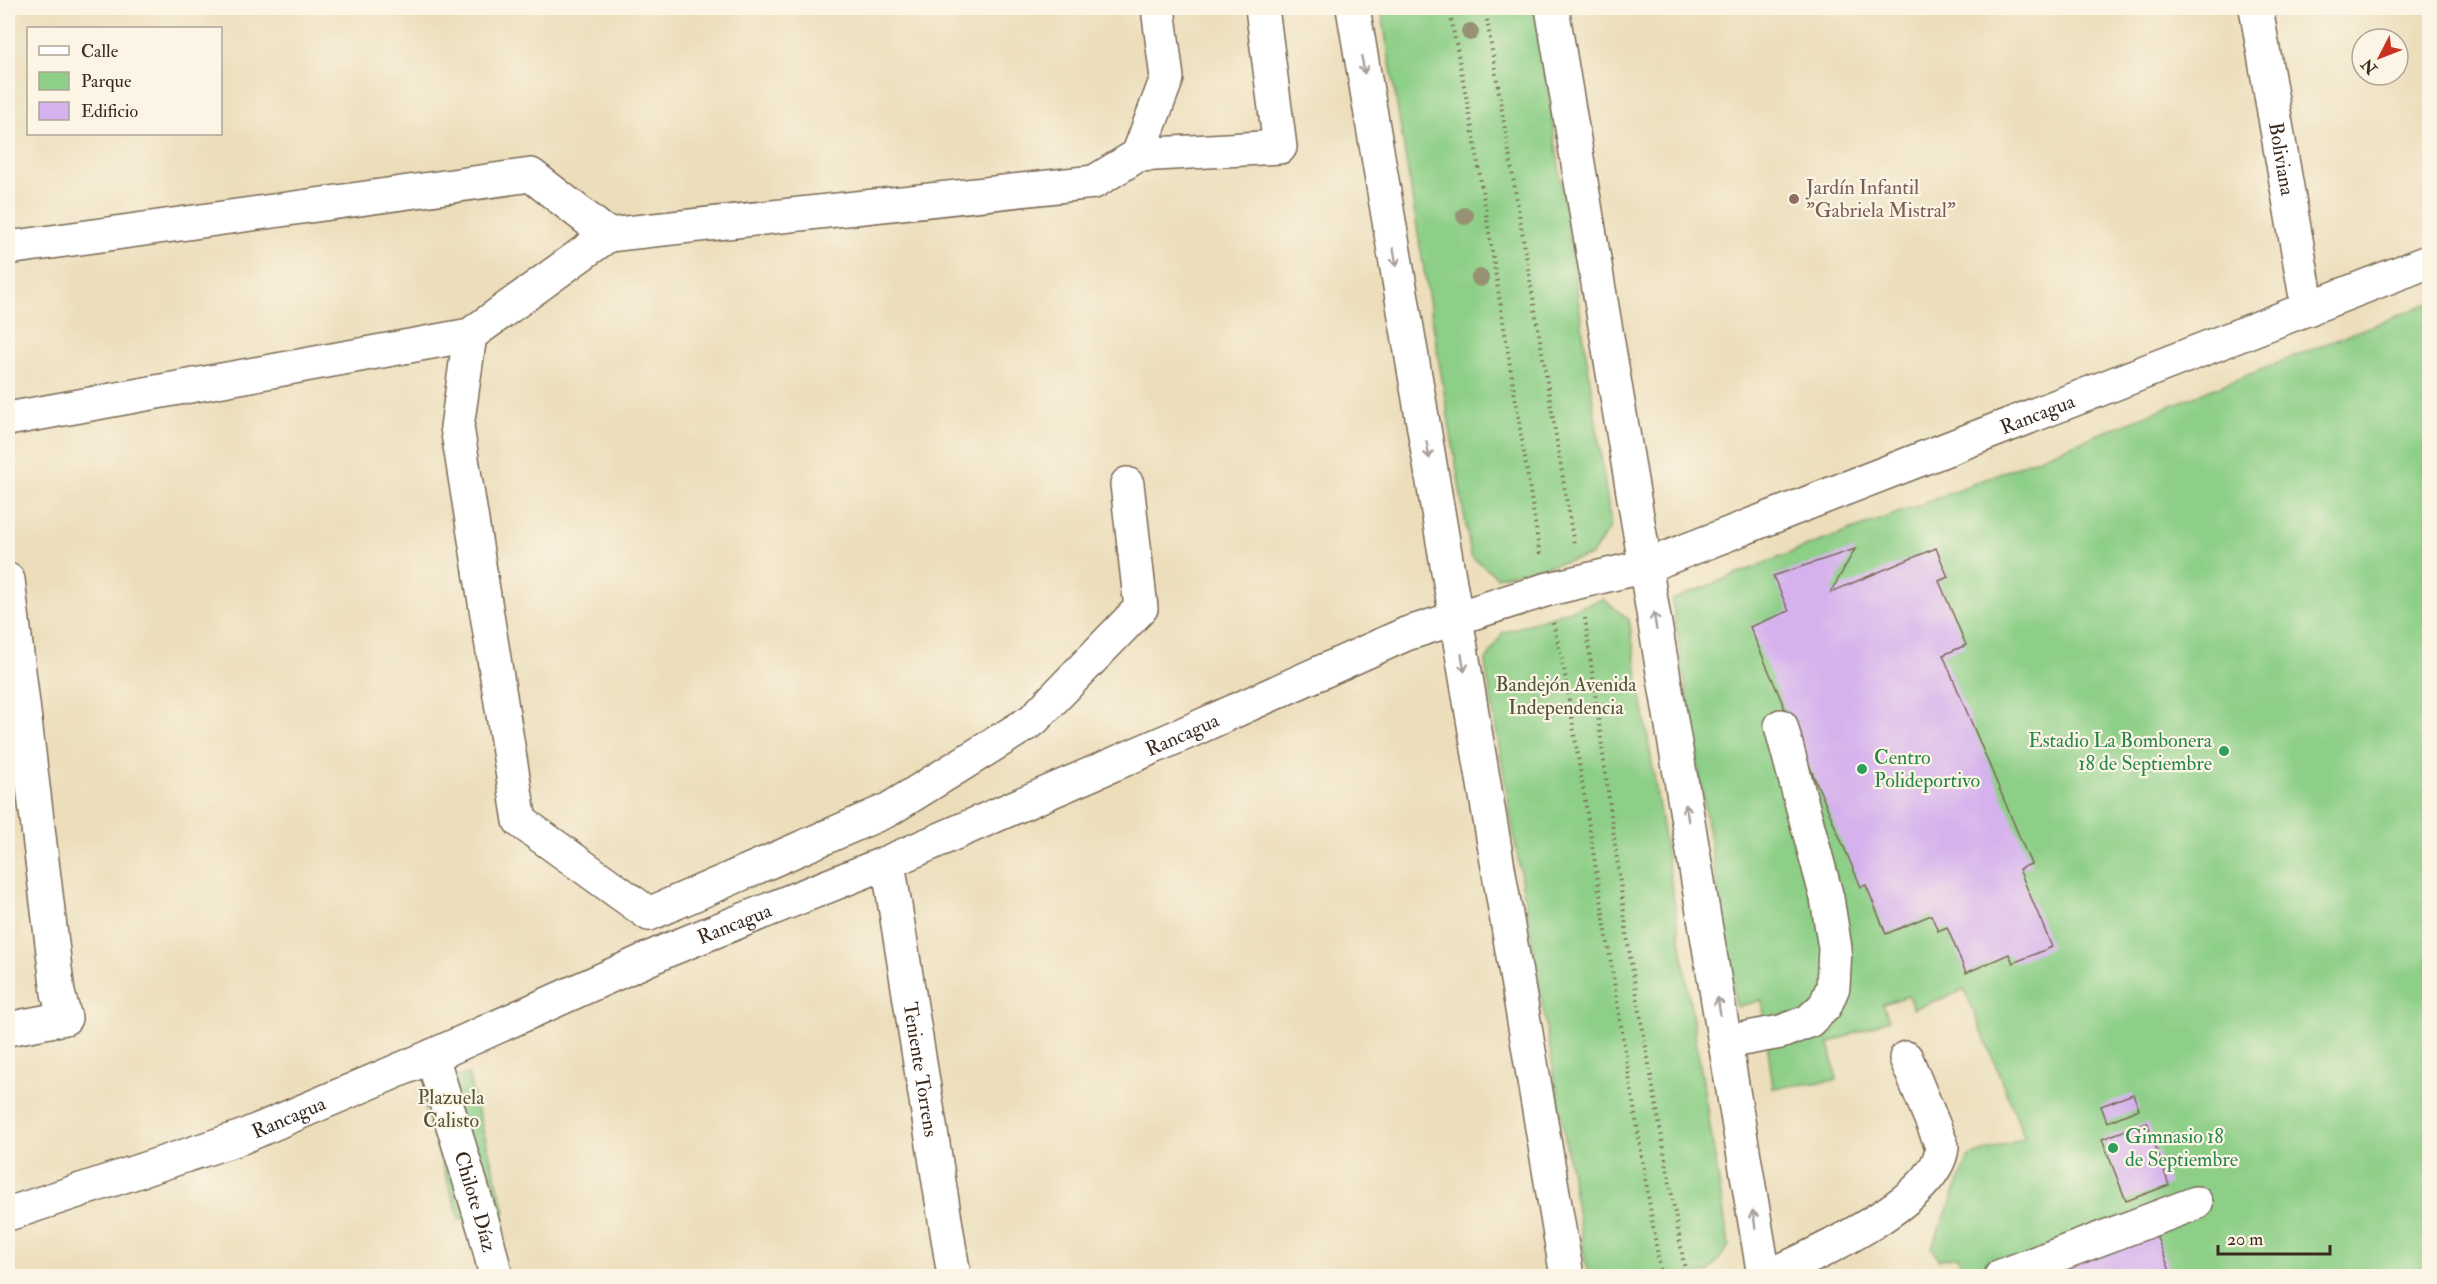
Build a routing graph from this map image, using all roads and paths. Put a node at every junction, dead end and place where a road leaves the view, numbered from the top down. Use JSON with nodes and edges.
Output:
{"nodes":[{"id":1,"x":1158,"y":8,"type":"edge"},
{"id":2,"x":1262,"y":8,"type":"edge"},
{"id":3,"x":1353,"y":8,"type":"edge"},
{"id":4,"x":1449,"y":8,"type":"edge"},
{"id":5,"x":1485,"y":8,"type":"edge"},
{"id":6,"x":1552,"y":8,"type":"edge"},
{"id":7,"x":2256,"y":8,"type":"edge"},
{"id":8,"x":1138,"y":155,"type":"junction"},
{"id":9,"x":608,"y":235,"type":"junction"},
{"id":10,"x":8,"y":248,"type":"edge"},
{"id":11,"x":2430,"y":261,"type":"edge"},
{"id":12,"x":2308,"y":309,"type":"junction"},
{"id":13,"x":470,"y":334,"type":"junction"},
{"id":14,"x":8,"y":419,"type":"edge"},
{"id":15,"x":1127,"y":484,"type":"dead end"},
{"id":16,"x":1646,"y":566,"type":"junction"},
{"id":17,"x":8,"y":580,"type":"edge"},
{"id":18,"x":1581,"y":581,"type":"junction"},
{"id":19,"x":1545,"y":591,"type":"junction"},
{"id":20,"x":1456,"y":617,"type":"junction"},
{"id":21,"x":1781,"y":726,"type":"dead end"},
{"id":22,"x":888,"y":862,"type":"junction"},
{"id":23,"x":8,"y":1029,"type":"edge"},
{"id":24,"x":1725,"y":1042,"type":"junction"},
{"id":25,"x":432,"y":1056,"type":"junction"},
{"id":26,"x":1906,"y":1058,"type":"dead end"},
{"id":27,"x":2196,"y":1203,"type":"dead end"},
{"id":28,"x":8,"y":1214,"type":"edge"},
{"id":29,"x":496,"y":1276,"type":"edge"},
{"id":30,"x":954,"y":1276,"type":"edge"},
{"id":31,"x":1567,"y":1276,"type":"edge"},
{"id":32,"x":1661,"y":1276,"type":"edge"},
{"id":33,"x":1686,"y":1276,"type":"edge"},
{"id":34,"x":1764,"y":1276,"type":"edge"},
{"id":35,"x":1769,"y":1276,"type":"edge"},
{"id":36,"x":2001,"y":1276,"type":"edge"}],
"edges":[{"from":1,"to":8,"type":"street"},
{"from":2,"to":8,"type":"street"},
{"from":3,"to":20,"type":"street","one_way":true},
{"from":4,"to":19,"type":"path"},
{"from":5,"to":18,"type":"path"},
{"from":6,"to":16,"type":"street"},
{"from":7,"to":12,"type":"street","name":"Boliviana"},
{"from":8,"to":9,"type":"street"},
{"from":9,"to":10,"type":"street"},
{"from":9,"to":13,"type":"street"},
{"from":11,"to":12,"type":"street","name":"Rancagua"},
{"from":12,"to":16,"type":"street","name":"Rancagua"},
{"from":13,"to":14,"type":"street"},
{"from":13,"to":15,"type":"street"},
{"from":16,"to":18,"type":"street","name":"Rancagua"},
{"from":24,"to":16,"type":"street","one_way":true},
{"from":17,"to":23,"type":"street"},
{"from":18,"to":19,"type":"street","name":"Rancagua"},
{"from":18,"to":33,"type":"path"},
{"from":19,"to":20,"type":"street","name":"Rancagua"},
{"from":19,"to":32,"type":"path"},
{"from":20,"to":22,"type":"street","name":"Rancagua"},
{"from":20,"to":31,"type":"street","one_way":true},
{"from":21,"to":24,"type":"street"},
{"from":22,"to":25,"type":"street","name":"Rancagua"},
{"from":22,"to":30,"type":"street","name":"Teniente Torrens"},
{"from":34,"to":24,"type":"street","one_way":true},
{"from":25,"to":28,"type":"street","name":"Rancagua"},
{"from":25,"to":29,"type":"street","name":"Chilote Díaz"},
{"from":26,"to":35,"type":"street"},
{"from":27,"to":36,"type":"street"}]}
